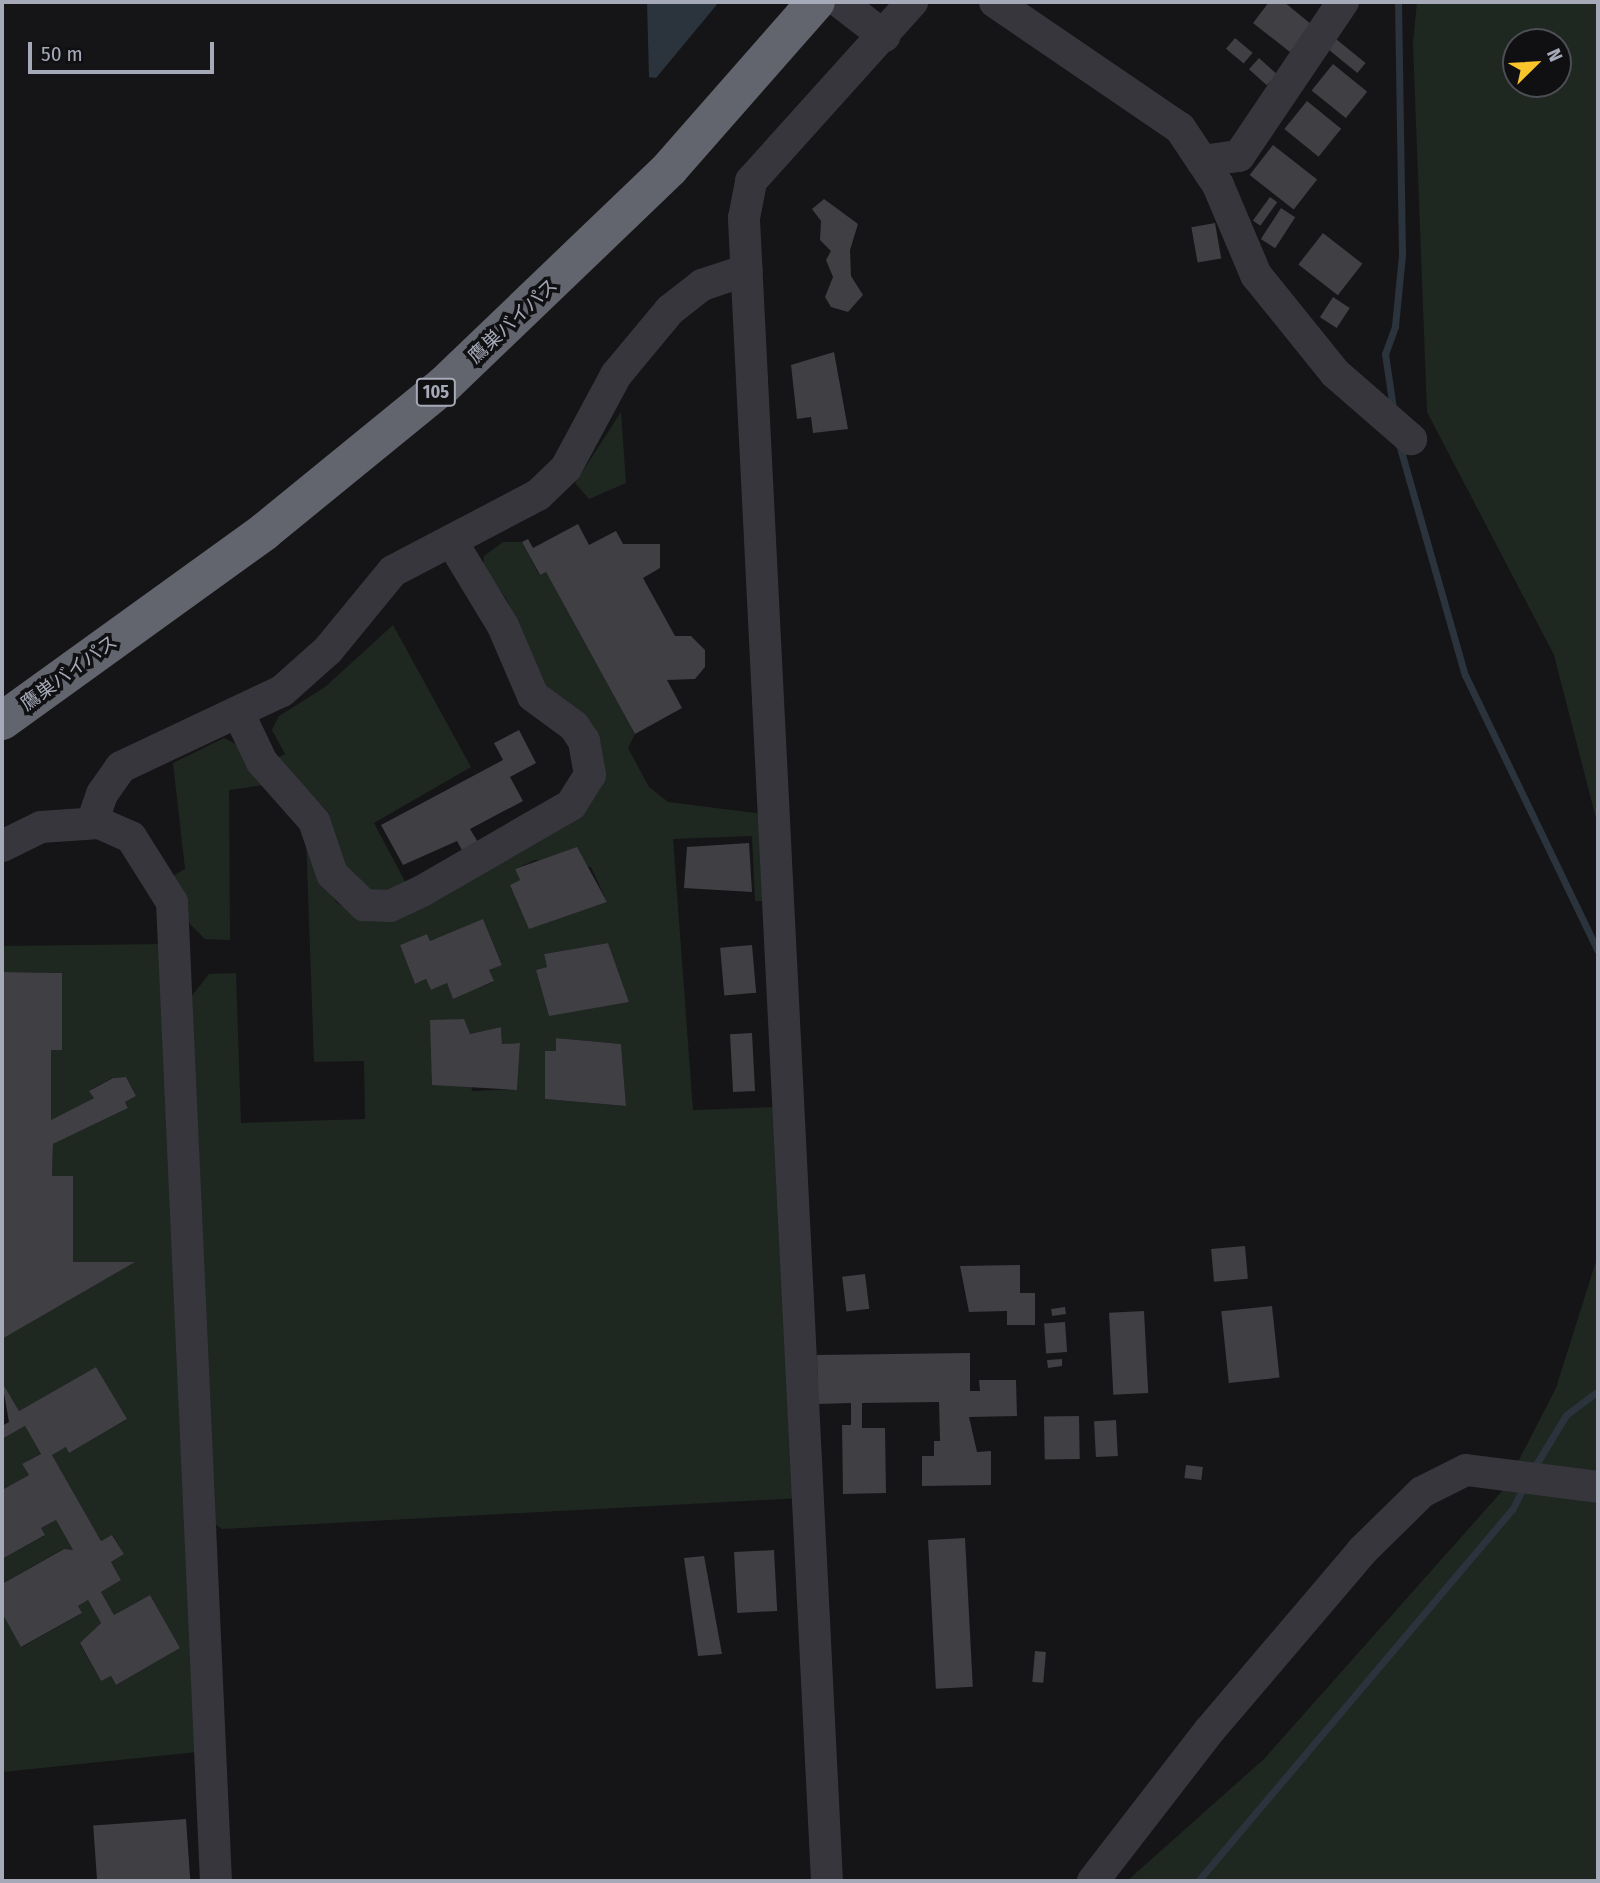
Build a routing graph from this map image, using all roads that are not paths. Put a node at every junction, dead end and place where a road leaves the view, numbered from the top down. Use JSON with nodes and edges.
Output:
{"nodes":[{"id":1,"x":816,"y":2,"type":"edge"},
{"id":2,"x":839,"y":2,"type":"edge"},
{"id":3,"x":912,"y":2,"type":"edge"},
{"id":4,"x":995,"y":2,"type":"edge"},
{"id":5,"x":1343,"y":2,"type":"edge"},
{"id":6,"x":884,"y":36,"type":"junction"},
{"id":7,"x":1202,"y":161,"type":"junction"},
{"id":8,"x":747,"y":270,"type":"junction"},
{"id":9,"x":1411,"y":439,"type":"dead end"},
{"id":10,"x":451,"y":540,"type":"junction"},
{"id":11,"x":238,"y":712,"type":"junction"},
{"id":12,"x":2,"y":721,"type":"edge"},
{"id":13,"x":92,"y":823,"type":"junction"},
{"id":14,"x":2,"y":846,"type":"edge"},
{"id":15,"x":1598,"y":1487,"type":"edge"},
{"id":16,"x":216,"y":1881,"type":"edge"},
{"id":17,"x":827,"y":1881,"type":"edge"},
{"id":18,"x":1093,"y":1881,"type":"edge"}],
"edges":[{"from":1,"to":12,"type":"highway","name":"鷹巣バイパス","number":"105"},
{"from":2,"to":6,"type":"street"},
{"from":3,"to":6,"type":"street"},
{"from":4,"to":7,"type":"street"},
{"from":5,"to":7,"type":"street"},
{"from":6,"to":8,"type":"street"},
{"from":7,"to":9,"type":"street"},
{"from":8,"to":10,"type":"street"},
{"from":8,"to":17,"type":"street"},
{"from":10,"to":11,"type":"street"},
{"from":10,"to":11,"type":"street"},
{"from":11,"to":13,"type":"street"},
{"from":13,"to":14,"type":"street"},
{"from":13,"to":16,"type":"street"},
{"from":15,"to":18,"type":"street"}]}
